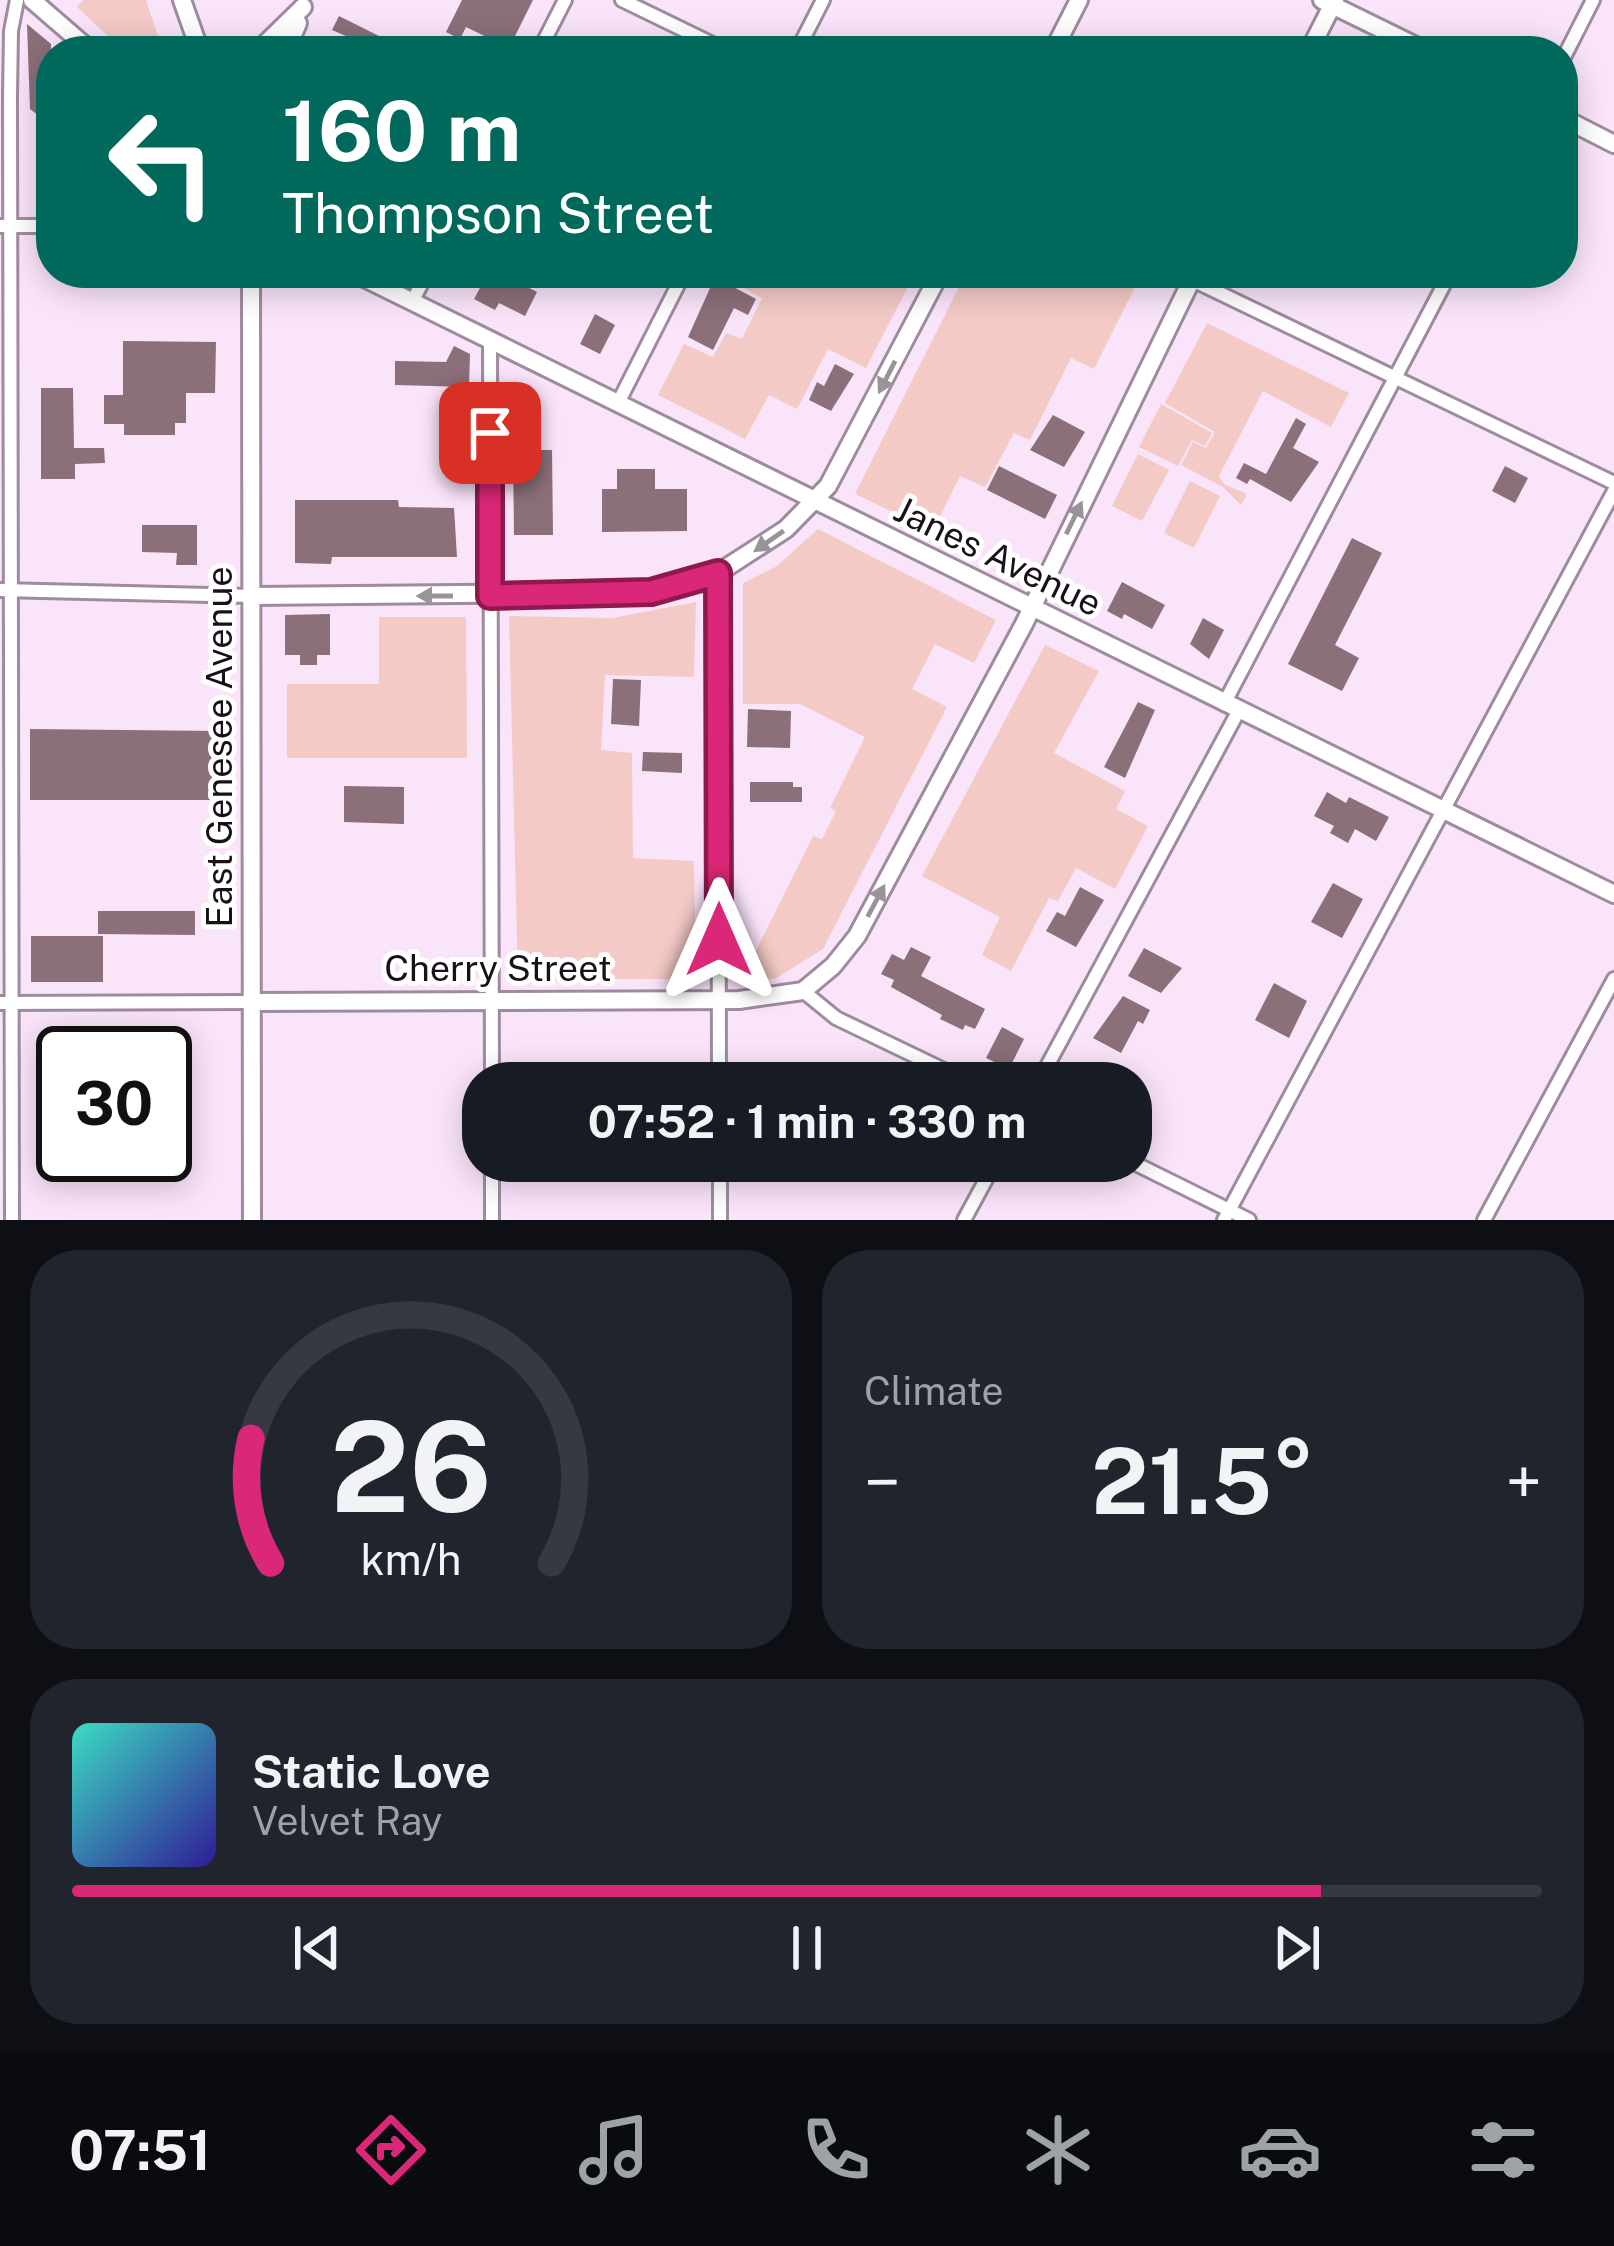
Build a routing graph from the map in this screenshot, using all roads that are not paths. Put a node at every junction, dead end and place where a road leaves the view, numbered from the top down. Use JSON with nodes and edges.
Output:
{"nodes":[{"id":1,"x":17,"y":0,"type":"edge"},
{"id":2,"x":32,"y":0,"type":"edge"},
{"id":3,"x":182,"y":0,"type":"edge"},
{"id":4,"x":565,"y":0,"type":"edge"},
{"id":5,"x":622,"y":0,"type":"edge"},
{"id":6,"x":823,"y":0,"type":"edge"},
{"id":7,"x":1079,"y":0,"type":"edge"},
{"id":8,"x":1593,"y":0,"type":"edge"},
{"id":9,"x":1330,"y":2,"type":"edge"},
{"id":10,"x":305,"y":4,"type":"edge"},
{"id":11,"x":74,"y":36,"type":"edge"},
{"id":12,"x":195,"y":36,"type":"edge"},
{"id":13,"x":273,"y":36,"type":"edge"},
{"id":14,"x":292,"y":36,"type":"edge"},
{"id":15,"x":547,"y":36,"type":"edge"},
{"id":16,"x":696,"y":36,"type":"edge"},
{"id":17,"x":805,"y":36,"type":"edge"},
{"id":18,"x":1061,"y":36,"type":"edge"},
{"id":19,"x":1315,"y":36,"type":"edge"},
{"id":20,"x":1397,"y":36,"type":"edge"},
{"id":21,"x":1575,"y":36,"type":"edge"},
{"id":22,"x":1578,"y":126,"type":"edge"},
{"id":23,"x":1614,"y":144,"type":"edge"},
{"id":24,"x":6,"y":226,"type":"edge"},
{"id":25,"x":250,"y":288,"type":"edge"},
{"id":26,"x":384,"y":288,"type":"edge"},
{"id":27,"x":419,"y":288,"type":"edge"},
{"id":28,"x":676,"y":288,"type":"edge"},
{"id":29,"x":932,"y":288,"type":"edge"},
{"id":30,"x":1182,"y":288,"type":"edge"},
{"id":31,"x":1214,"y":288,"type":"edge"},
{"id":32,"x":1442,"y":288,"type":"edge"},
{"id":33,"x":412,"y":302,"type":"junction"},
{"id":34,"x":490,"y":341,"type":"junction"},
{"id":35,"x":1394,"y":377,"type":"junction"},
{"id":36,"x":618,"y":403,"type":"junction"},
{"id":37,"x":1614,"y":487,"type":"edge"},
{"id":38,"x":814,"y":502,"type":"junction"},
{"id":39,"x":718,"y":573,"type":"junction"},
{"id":40,"x":5,"y":590,"type":"edge"},
{"id":41,"x":252,"y":596,"type":"junction"},
{"id":42,"x":490,"y":596,"type":"junction"},
{"id":43,"x":1028,"y":608,"type":"junction"},
{"id":44,"x":1231,"y":708,"type":"junction"},
{"id":45,"x":1446,"y":811,"type":"junction"},
{"id":46,"x":1614,"y":894,"type":"edge"},
{"id":47,"x":1614,"y":979,"type":"edge"},
{"id":48,"x":803,"y":991,"type":"junction"},
{"id":49,"x":492,"y":1001,"type":"junction"},
{"id":50,"x":719,"y":1001,"type":"junction"},
{"id":51,"x":252,"y":1002,"type":"junction"},
{"id":52,"x":6,"y":1003,"type":"edge"},
{"id":53,"x":492,"y":1062,"type":"edge"},
{"id":54,"x":719,"y":1062,"type":"edge"},
{"id":55,"x":927,"y":1062,"type":"edge"},
{"id":56,"x":1049,"y":1062,"type":"edge"},
{"id":57,"x":1152,"y":1173,"type":"edge"},
{"id":58,"x":492,"y":1182,"type":"edge"},
{"id":59,"x":720,"y":1182,"type":"edge"},
{"id":60,"x":985,"y":1182,"type":"edge"},
{"id":61,"x":1226,"y":1215,"type":"edge"},
{"id":62,"x":11,"y":1220,"type":"edge"},
{"id":63,"x":252,"y":1220,"type":"edge"},
{"id":64,"x":492,"y":1220,"type":"edge"},
{"id":65,"x":720,"y":1220,"type":"edge"},
{"id":66,"x":964,"y":1220,"type":"edge"},
{"id":67,"x":1249,"y":1220,"type":"edge"},
{"id":68,"x":1484,"y":1220,"type":"edge"}],
"edges":[{"from":1,"to":24,"type":"street"},
{"from":2,"to":11,"type":"street"},
{"from":3,"to":12,"type":"street"},
{"from":4,"to":15,"type":"street"},
{"from":5,"to":16,"type":"street"},
{"from":6,"to":17,"type":"street"},
{"from":7,"to":18,"type":"street"},
{"from":8,"to":21,"type":"street"},
{"from":9,"to":19,"type":"street"},
{"from":9,"to":20,"type":"street"},
{"from":10,"to":13,"type":"street"},
{"from":10,"to":14,"type":"street"},
{"from":22,"to":23,"type":"street"},
{"from":24,"to":40,"type":"street"},
{"from":25,"to":41,"type":"street","name":"East Genesee Avenue"},
{"from":26,"to":33,"type":"street","name":"Janes Avenue"},
{"from":27,"to":33,"type":"street"},
{"from":28,"to":36,"type":"street"},
{"from":29,"to":38,"type":"street","one_way":true},
{"from":43,"to":30,"type":"street","one_way":true},
{"from":31,"to":35,"type":"street"},
{"from":32,"to":35,"type":"street"},
{"from":33,"to":34,"type":"street","name":"Janes Avenue"},
{"from":34,"to":36,"type":"street","name":"Janes Avenue"},
{"from":34,"to":42,"type":"street"},
{"from":35,"to":37,"type":"street"},
{"from":35,"to":44,"type":"street"},
{"from":36,"to":38,"type":"street","name":"Janes Avenue"},
{"from":37,"to":45,"type":"street"},
{"from":38,"to":39,"type":"street","one_way":true},
{"from":38,"to":43,"type":"street","name":"Janes Avenue"},
{"from":39,"to":42,"type":"street"},
{"from":39,"to":50,"type":"street"},
{"from":40,"to":41,"type":"street"},
{"from":40,"to":52,"type":"street"},
{"from":42,"to":41,"type":"street","one_way":true},
{"from":41,"to":51,"type":"street","name":"East Genesee Avenue"},
{"from":42,"to":49,"type":"street"},
{"from":43,"to":44,"type":"street","name":"Janes Avenue"},
{"from":48,"to":43,"type":"street","one_way":true},
{"from":44,"to":45,"type":"street","name":"Janes Avenue"},
{"from":44,"to":56,"type":"street"},
{"from":45,"to":46,"type":"street","name":"Janes Avenue"},
{"from":45,"to":61,"type":"street"},
{"from":47,"to":68,"type":"street"},
{"from":48,"to":50,"type":"street","name":"Cherry Street"},
{"from":48,"to":55,"type":"street"},
{"from":49,"to":50,"type":"street","name":"Cherry Street"},
{"from":49,"to":51,"type":"street","name":"Cherry Street"},
{"from":49,"to":53,"type":"street"},
{"from":50,"to":54,"type":"street"},
{"from":51,"to":52,"type":"street","name":"Cherry Street"},
{"from":51,"to":63,"type":"street","name":"East Genesee Avenue"},
{"from":52,"to":62,"type":"street"},
{"from":57,"to":61,"type":"street"},
{"from":58,"to":64,"type":"street"},
{"from":59,"to":65,"type":"street"},
{"from":60,"to":66,"type":"street"},
{"from":61,"to":67,"type":"street"}]}
